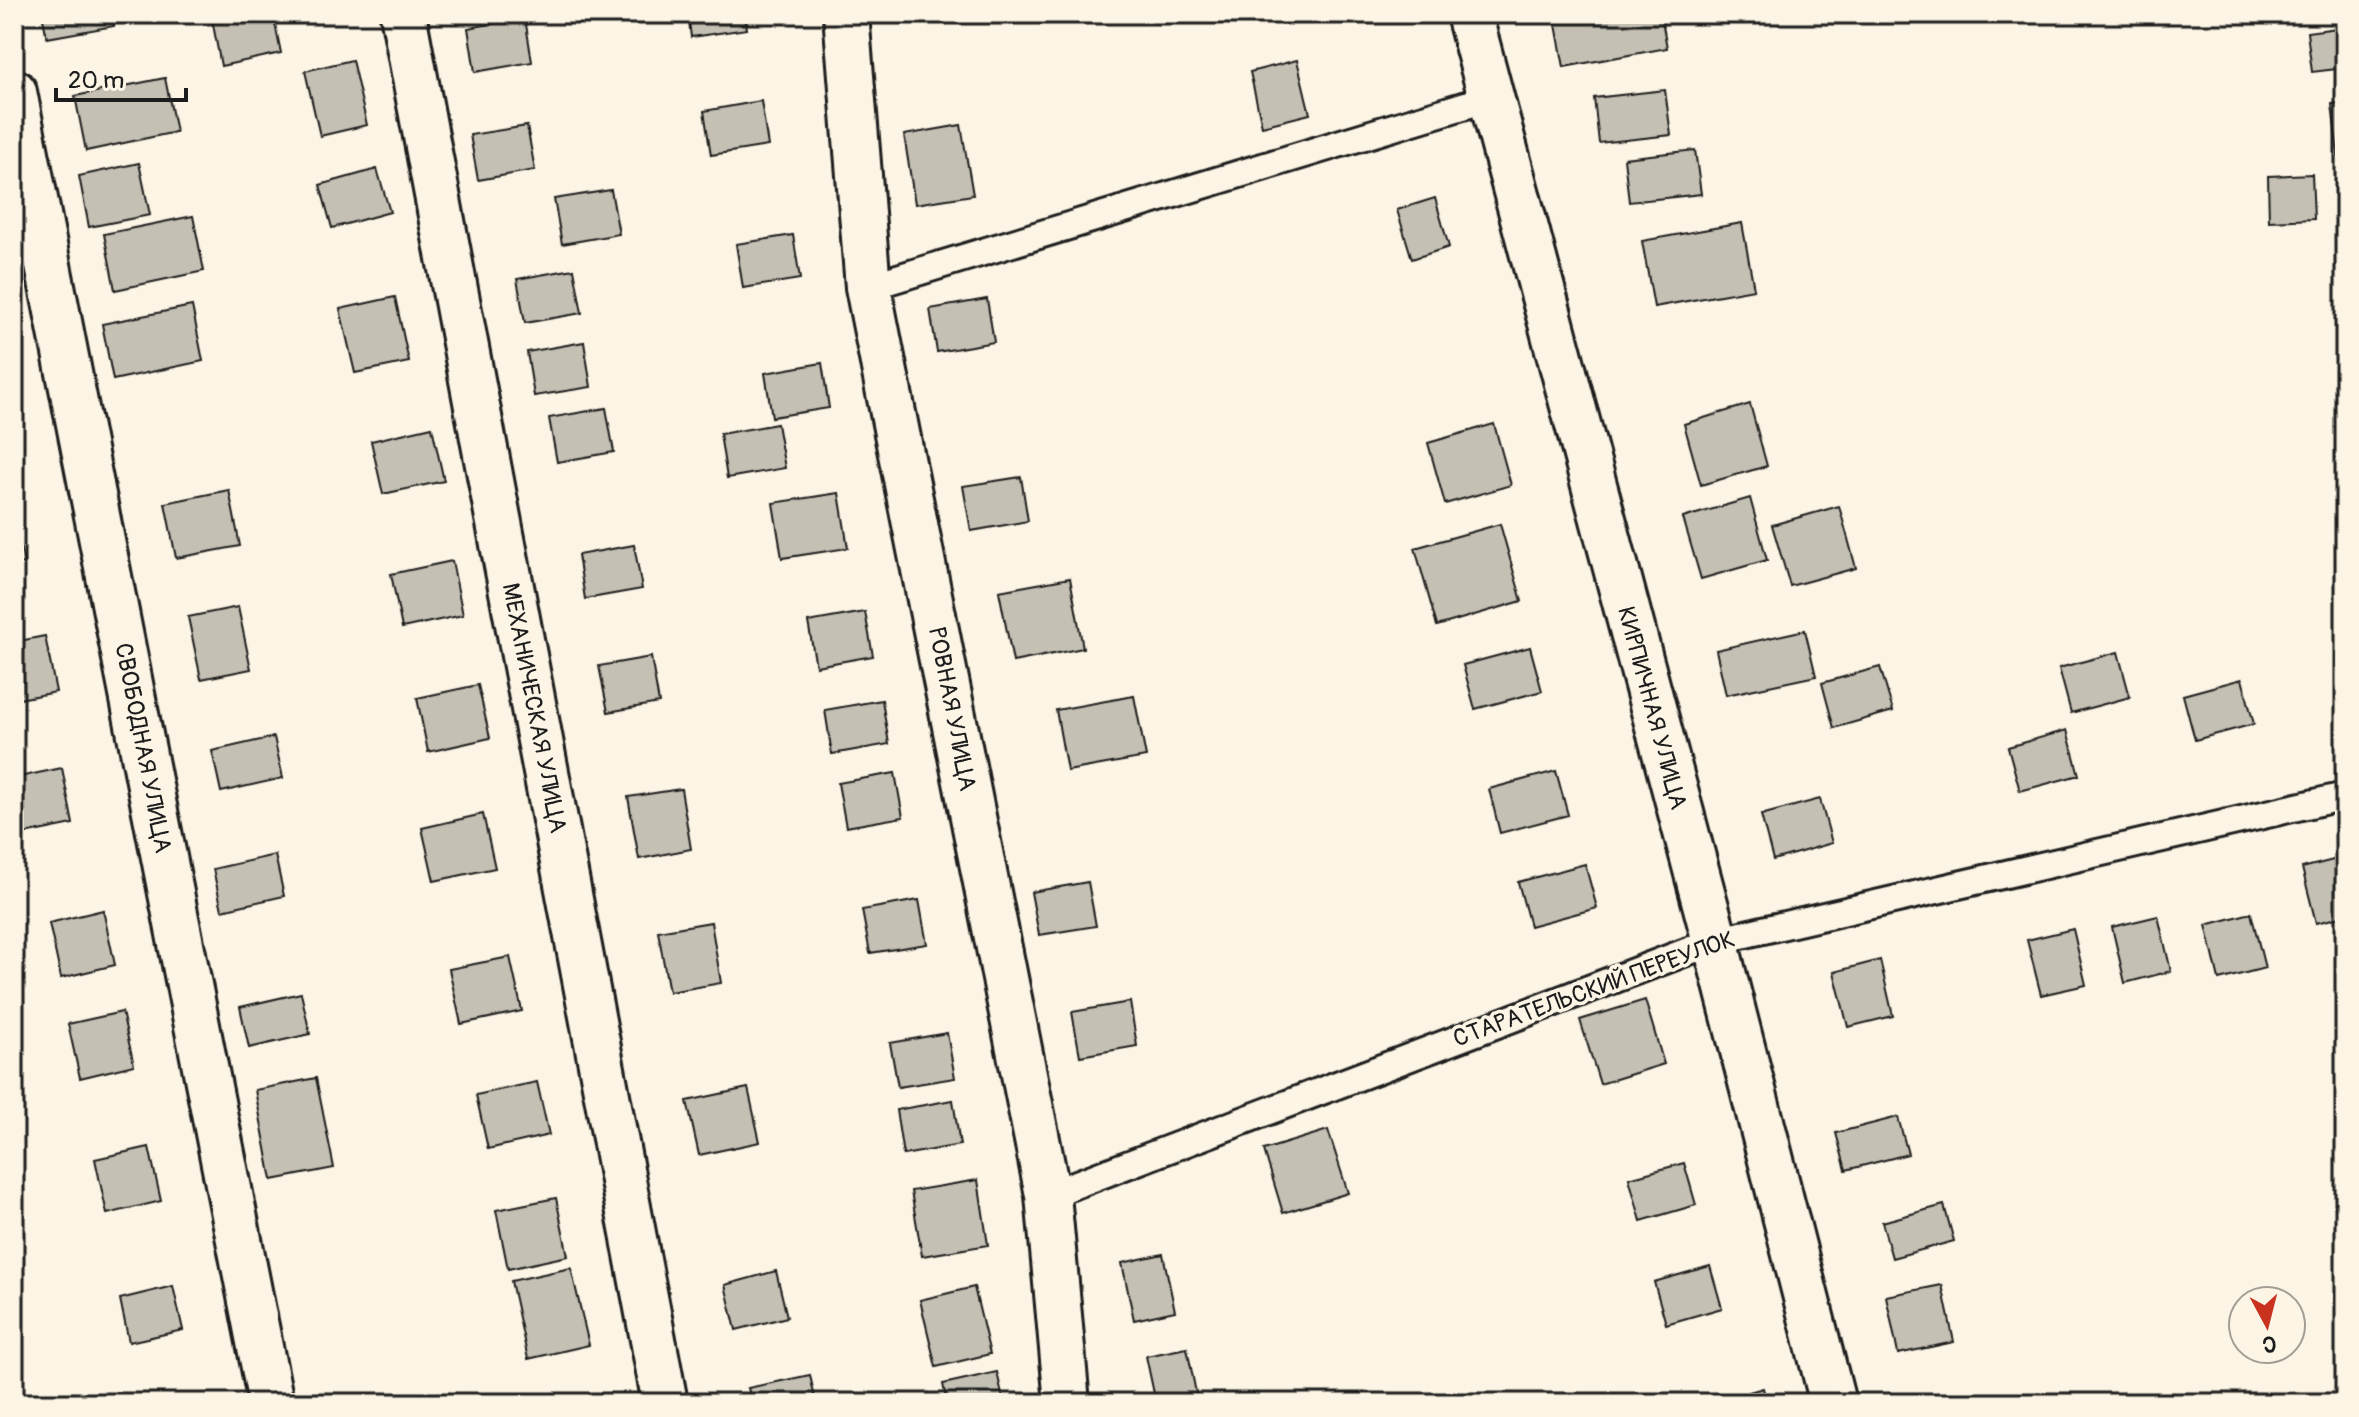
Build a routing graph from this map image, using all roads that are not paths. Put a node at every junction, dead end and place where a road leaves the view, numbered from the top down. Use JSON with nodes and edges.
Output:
{"nodes":[{"id":1,"x":403,"y":14,"type":"edge"},
{"id":2,"x":846,"y":14,"type":"edge"},
{"id":3,"x":1469,"y":14,"type":"edge"},
{"id":4,"x":14,"y":92,"type":"edge"},
{"id":5,"x":1489,"y":98,"type":"junction"},
{"id":6,"x":868,"y":287,"type":"junction"},
{"id":7,"x":2345,"y":796,"type":"edge"},
{"id":8,"x":1715,"y":941,"type":"junction"},
{"id":9,"x":1048,"y":1195,"type":"junction"},
{"id":10,"x":271,"y":1403,"type":"edge"},
{"id":11,"x":665,"y":1403,"type":"edge"},
{"id":12,"x":1067,"y":1403,"type":"edge"},
{"id":13,"x":1833,"y":1403,"type":"edge"}],
"edges":[{"from":1,"to":11,"type":"street","name":"МЕХАНИЧЕСКАЯ УЛИЦА"},
{"from":2,"to":6,"type":"street","name":"РОВНАЯ УЛИЦА"},
{"from":3,"to":5,"type":"street","name":"КИРПИЧНАЯ УЛИЦА"},
{"from":4,"to":10,"type":"street","name":"СВОБОДНАЯ УЛИЦА"},
{"from":5,"to":6,"type":"lane"},
{"from":5,"to":8,"type":"street","name":"КИРПИЧНАЯ УЛИЦА"},
{"from":6,"to":9,"type":"street","name":"РОВНАЯ УЛИЦА"},
{"from":7,"to":8,"type":"lane","name":"СТАРАТЕЛЬСКИЙ ПЕРЕУЛОК"},
{"from":8,"to":9,"type":"lane","name":"СТАРАТЕЛЬСКИЙ ПЕРЕУЛОК"},
{"from":8,"to":13,"type":"street","name":"КИРПИЧНАЯ УЛИЦА"},
{"from":9,"to":12,"type":"street","name":"РОВНАЯ УЛИЦА"}]}
